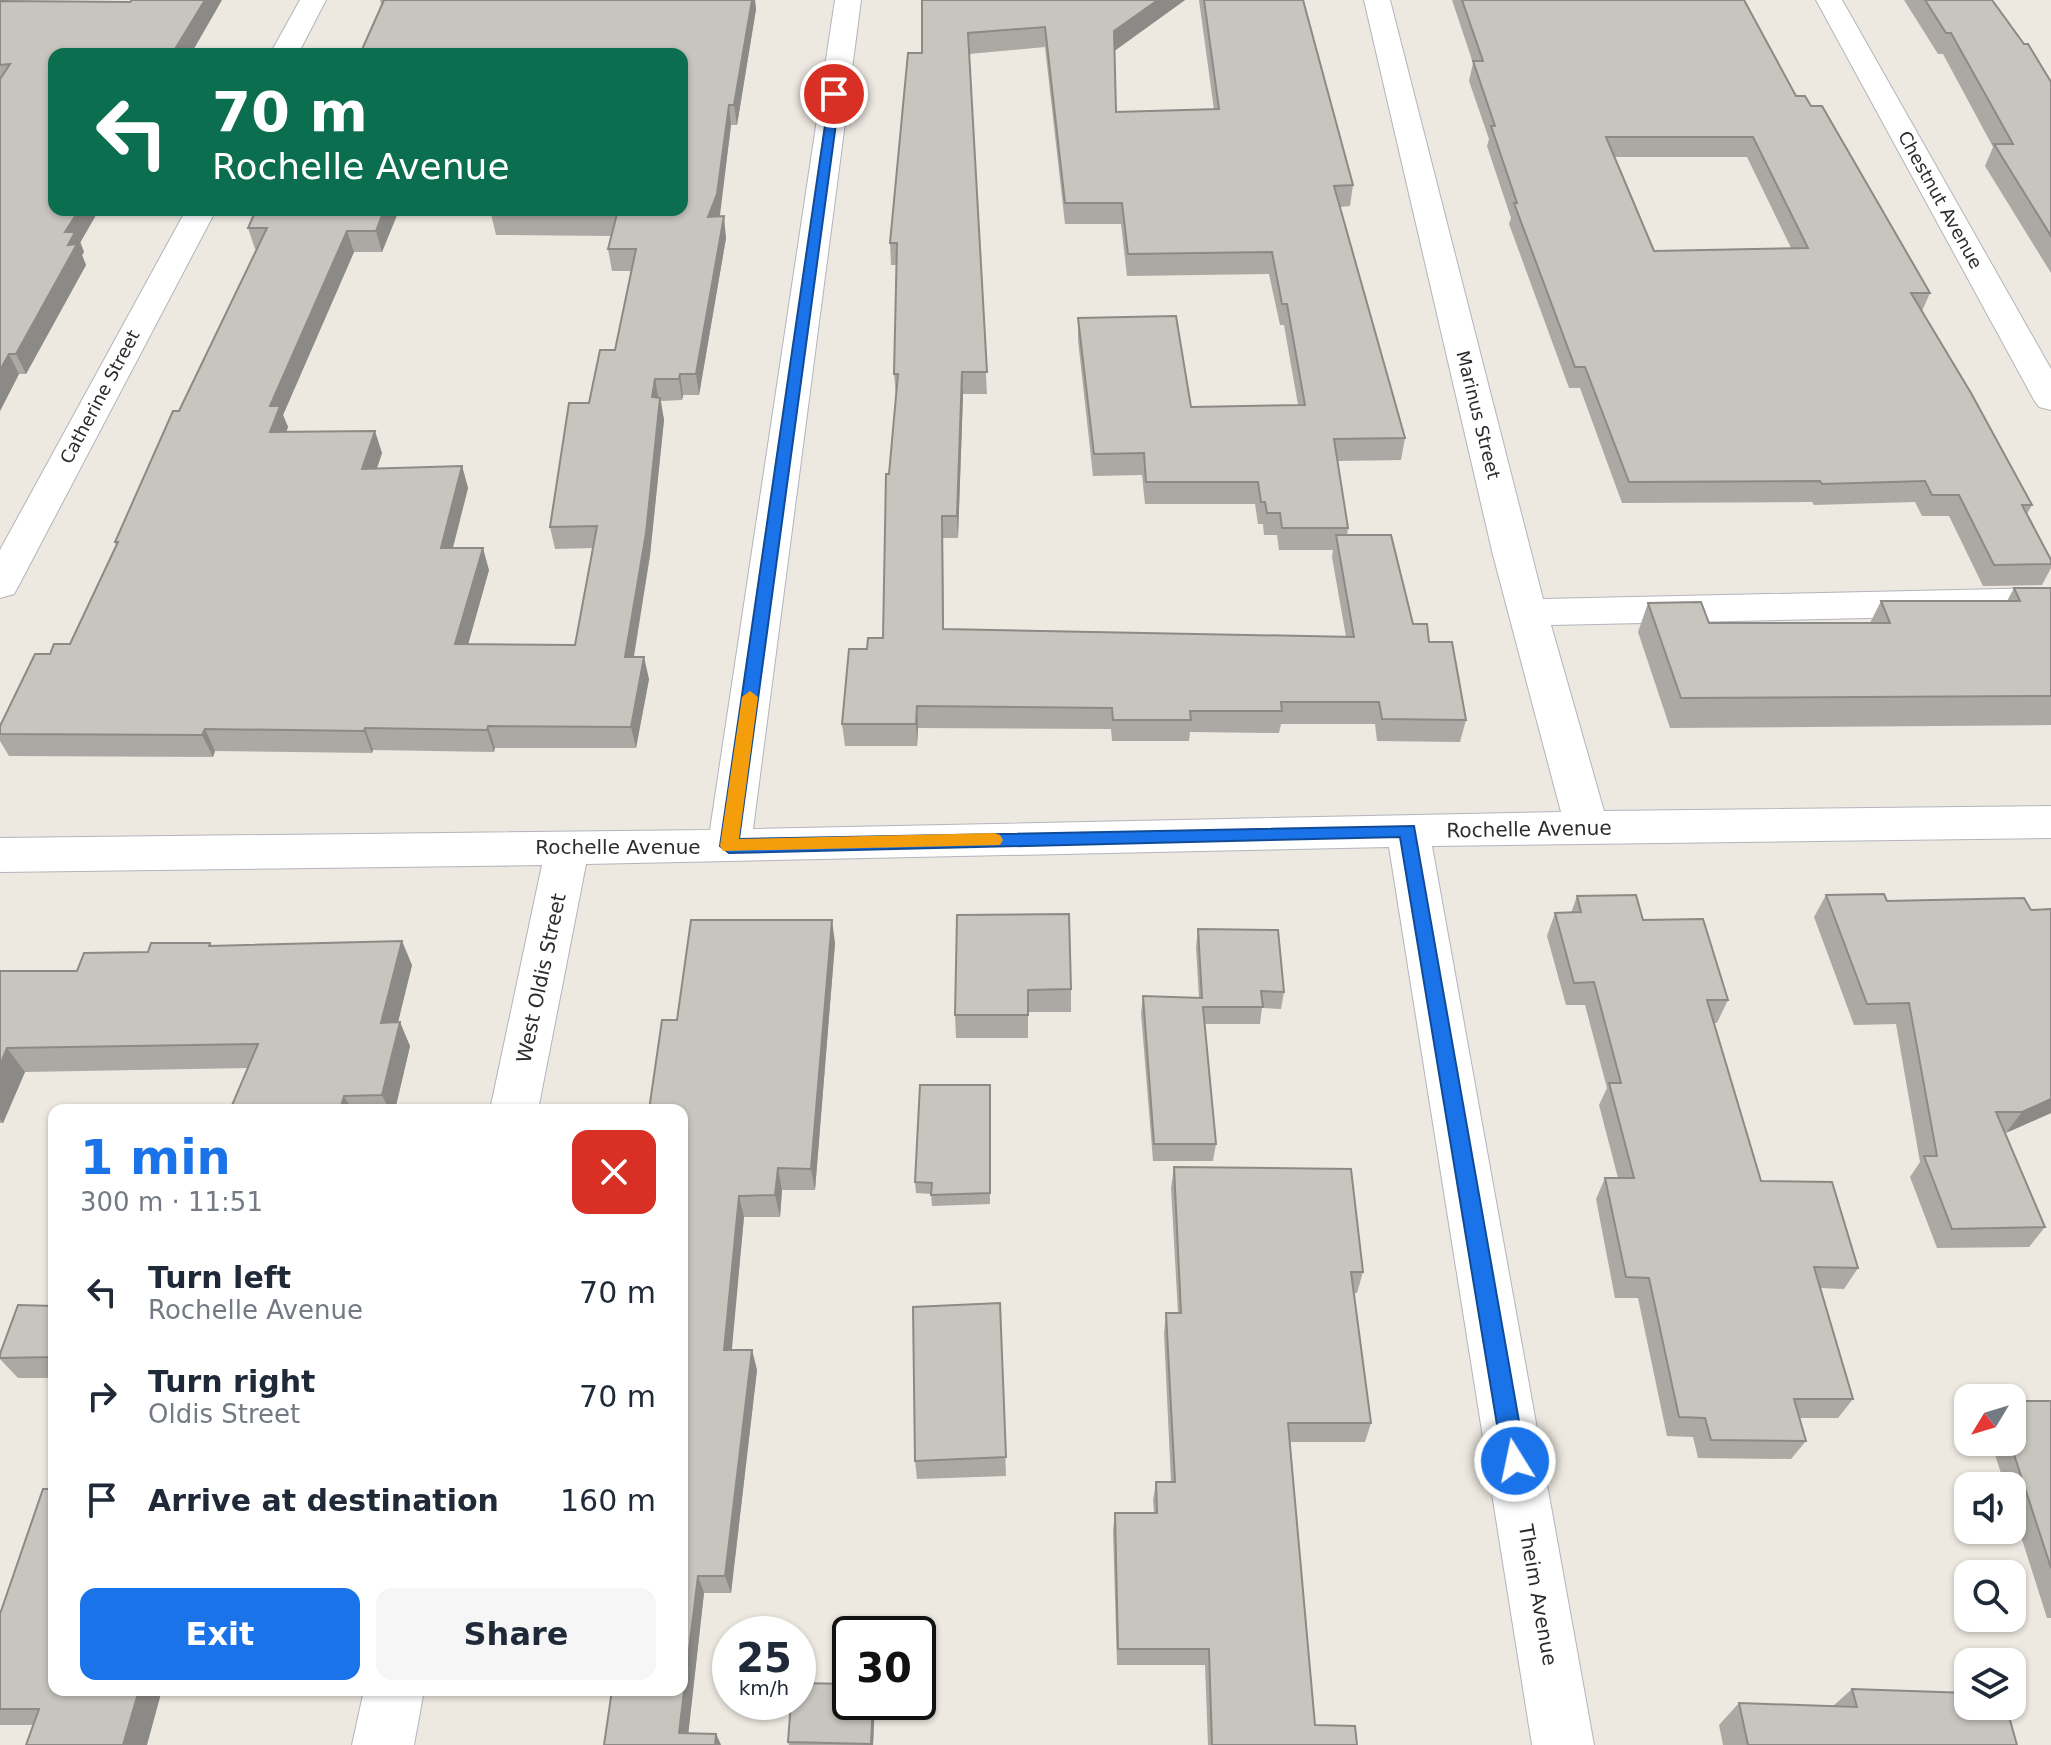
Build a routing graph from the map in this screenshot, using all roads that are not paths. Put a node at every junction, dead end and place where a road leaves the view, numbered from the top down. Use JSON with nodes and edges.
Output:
{"nodes":[{"id":1,"x":313,"y":0,"type":"edge"},
{"id":2,"x":848,"y":0,"type":"edge"},
{"id":3,"x":1377,"y":0,"type":"edge"},
{"id":4,"x":1829,"y":0,"type":"edge"},
{"id":5,"x":287,"y":48,"type":"edge"},
{"id":6,"x":198,"y":216,"type":"edge"},
{"id":7,"x":2051,"y":400,"type":"edge"},
{"id":8,"x":0,"y":585,"type":"edge"},
{"id":9,"x":2051,"y":601,"type":"edge"},
{"id":10,"x":1527,"y":612,"type":"junction"},
{"id":11,"x":2051,"y":822,"type":"edge"},
{"id":12,"x":1587,"y":828,"type":"junction"},
{"id":13,"x":1408,"y":830,"type":"junction"},
{"id":14,"x":729,"y":846,"type":"junction"},
{"id":15,"x":568,"y":847,"type":"junction"},
{"id":16,"x":0,"y":855,"type":"edge"},
{"id":17,"x":515,"y":1104,"type":"edge"},
{"id":18,"x":393,"y":1696,"type":"edge"},
{"id":19,"x":383,"y":1745,"type":"edge"},
{"id":20,"x":1563,"y":1745,"type":"edge"}],
"edges":[{"from":1,"to":5,"type":"street"},
{"from":2,"to":14,"type":"street"},
{"from":3,"to":10,"type":"street","name":"Marinus Street"},
{"from":4,"to":7,"type":"street","name":"Chestnut Avenue"},
{"from":6,"to":8,"type":"street","name":"Catherine Street"},
{"from":9,"to":10,"type":"street"},
{"from":10,"to":12,"type":"street","name":"Marinus Street"},
{"from":11,"to":12,"type":"street","name":"Rochelle Avenue"},
{"from":12,"to":13,"type":"street","name":"Rochelle Avenue"},
{"from":13,"to":14,"type":"street","name":"Rochelle Avenue"},
{"from":13,"to":20,"type":"street","name":"Theim Avenue"},
{"from":14,"to":15,"type":"street","name":"Rochelle Avenue"},
{"from":15,"to":16,"type":"street","name":"Rochelle Avenue"},
{"from":15,"to":17,"type":"street","name":"West Oldis Street"},
{"from":18,"to":19,"type":"street"}]}
